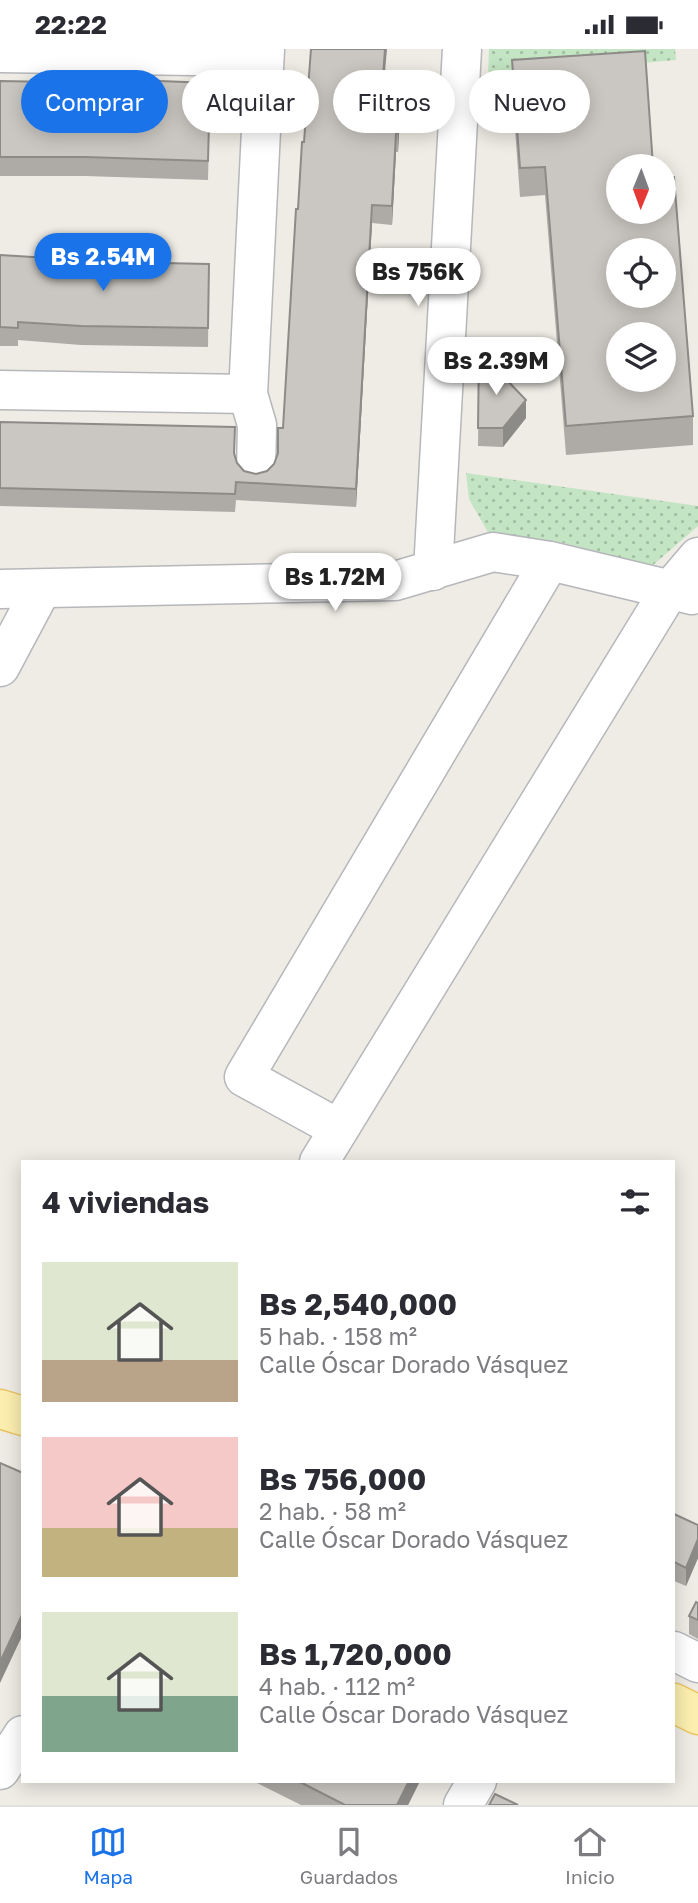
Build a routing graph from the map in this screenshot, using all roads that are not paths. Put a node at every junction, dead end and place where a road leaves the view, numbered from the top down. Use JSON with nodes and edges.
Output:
{"nodes":[{"id":1,"x":462,"y":49,"type":"edge"},
{"id":2,"x":0,"y":53,"type":"edge"},
{"id":3,"x":265,"y":53,"type":"edge"},
{"id":4,"x":0,"y":390,"type":"edge"},
{"id":5,"x":248,"y":394,"type":"junction"},
{"id":6,"x":256,"y":471,"type":"edge"},
{"id":7,"x":698,"y":557,"type":"edge"},
{"id":8,"x":550,"y":561,"type":"junction"},
{"id":9,"x":433,"y":571,"type":"junction"},
{"id":10,"x":0,"y":589,"type":"edge"},
{"id":11,"x":41,"y":590,"type":"junction"},
{"id":12,"x":684,"y":594,"type":"edge"},
{"id":13,"x":0,"y":667,"type":"edge"},
{"id":14,"x":339,"y":1129,"type":"junction"},
{"id":15,"x":320,"y":1160,"type":"edge"},
{"id":16,"x":0,"y":1409,"type":"edge"},
{"id":17,"x":21,"y":1415,"type":"edge"},
{"id":18,"x":675,"y":1652,"type":"edge"},
{"id":19,"x":698,"y":1663,"type":"edge"},
{"id":20,"x":675,"y":1704,"type":"edge"},
{"id":21,"x":698,"y":1715,"type":"edge"},
{"id":22,"x":21,"y":1738,"type":"edge"},
{"id":23,"x":0,"y":1770,"type":"edge"},
{"id":24,"x":476,"y":1783,"type":"edge"},
{"id":25,"x":463,"y":1805,"type":"edge"}],
"edges":[{"from":1,"to":9,"type":"street"},
{"from":2,"to":3,"type":"street"},
{"from":3,"to":5,"type":"street"},
{"from":4,"to":5,"type":"street"},
{"from":5,"to":6,"type":"street"},
{"from":7,"to":12,"type":"street"},
{"from":8,"to":9,"type":"street"},
{"from":8,"to":12,"type":"street"},
{"from":8,"to":14,"type":"street"},
{"from":9,"to":11,"type":"street"},
{"from":10,"to":11,"type":"street"},
{"from":11,"to":13,"type":"street"},
{"from":12,"to":14,"type":"street"},
{"from":14,"to":15,"type":"street"},
{"from":16,"to":17,"type":"main road"},
{"from":18,"to":19,"type":"street"},
{"from":20,"to":21,"type":"main road"},
{"from":22,"to":23,"type":"street"},
{"from":24,"to":25,"type":"street"}]}
